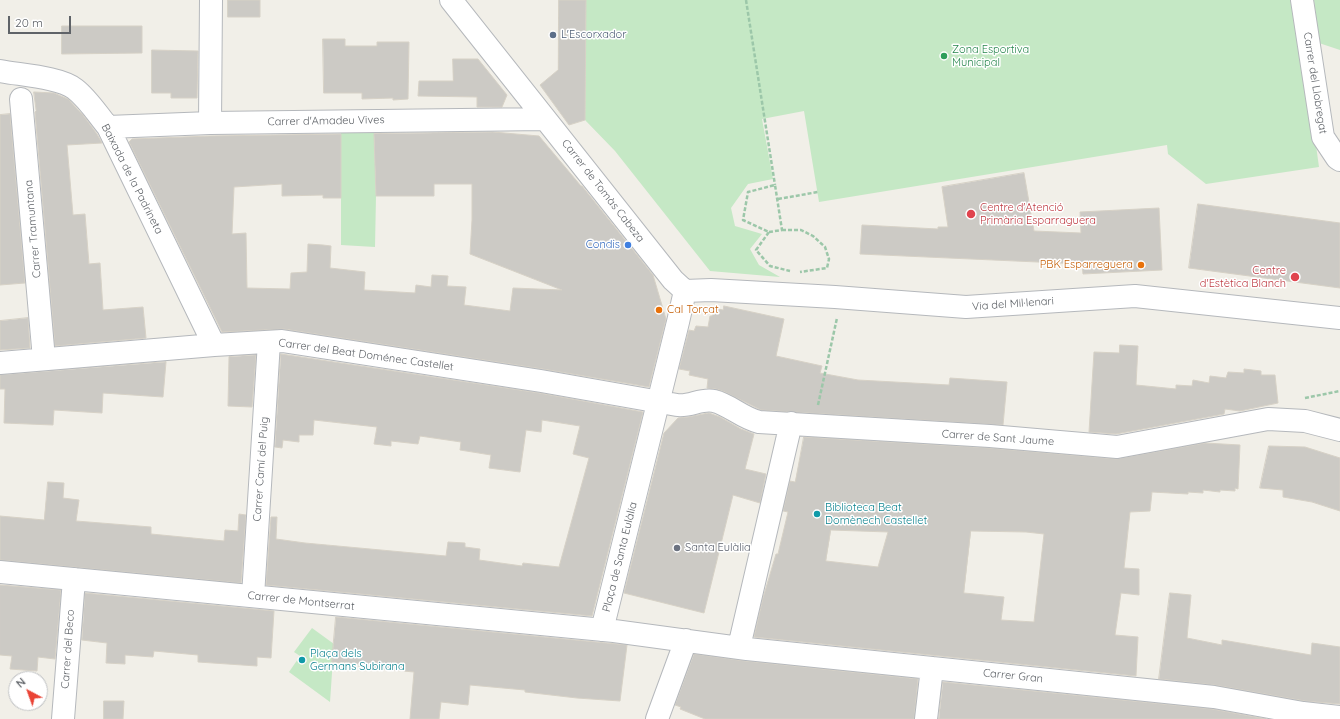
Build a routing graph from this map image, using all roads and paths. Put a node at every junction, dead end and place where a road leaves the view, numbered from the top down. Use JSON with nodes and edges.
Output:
{"nodes":[{"id":1,"x":211,"y":0,"type":"edge"},
{"id":2,"x":451,"y":0,"type":"edge"},
{"id":3,"x":746,"y":0,"type":"edge"},
{"id":4,"x":1302,"y":0,"type":"edge"},
{"id":5,"x":0,"y":71,"type":"edge"},
{"id":6,"x":21,"y":99,"type":"dead end"},
{"id":7,"x":545,"y":119,"type":"junction"},
{"id":8,"x":210,"y":123,"type":"junction"},
{"id":9,"x":108,"y":127,"type":"junction"},
{"id":10,"x":1340,"y":160,"type":"edge"},
{"id":11,"x":775,"y":185,"type":"junction"},
{"id":12,"x":818,"y":192,"type":"dead end"},
{"id":13,"x":778,"y":199,"type":"junction"},
{"id":14,"x":782,"y":230,"type":"junction"},
{"id":15,"x":769,"y":232,"type":"junction"},
{"id":16,"x":782,"y":269,"type":"dead end"},
{"id":17,"x":795,"y":272,"type":"dead end"},
{"id":18,"x":685,"y":291,"type":"junction"},
{"id":19,"x":838,"y":313,"type":"dead end"},
{"id":20,"x":1340,"y":318,"type":"edge"},
{"id":21,"x":269,"y":342,"type":"junction"},
{"id":22,"x":214,"y":345,"type":"junction"},
{"id":23,"x":44,"y":359,"type":"junction"},
{"id":24,"x":0,"y":363,"type":"edge"},
{"id":25,"x":1340,"y":391,"type":"edge"},
{"id":26,"x":1300,"y":399,"type":"dead end"},
{"id":27,"x":659,"y":402,"type":"junction"},
{"id":28,"x":792,"y":424,"type":"junction"},
{"id":29,"x":813,"y":425,"type":"junction"},
{"id":30,"x":1340,"y":430,"type":"edge"},
{"id":31,"x":0,"y":572,"type":"edge"},
{"id":32,"x":74,"y":579,"type":"junction"},
{"id":33,"x":253,"y":596,"type":"junction"},
{"id":34,"x":602,"y":630,"type":"junction"},
{"id":35,"x":686,"y":640,"type":"junction"},
{"id":36,"x":739,"y":647,"type":"junction"},
{"id":37,"x":932,"y":668,"type":"junction"},
{"id":38,"x":1340,"y":717,"type":"edge"},
{"id":39,"x":63,"y":719,"type":"edge"},
{"id":40,"x":657,"y":719,"type":"edge"},
{"id":41,"x":926,"y":719,"type":"edge"}],
"edges":[{"from":1,"to":8,"type":"street"},
{"from":2,"to":7,"type":"street","name":"Carrer de Tomàs Cabeza"},
{"from":3,"to":11,"type":"path"},
{"from":4,"to":10,"type":"street","name":"Carrer del Llobregat"},
{"from":5,"to":9,"type":"street","name":"Baixada de la Padrineta"},
{"from":6,"to":23,"type":"street","name":"Carrer Tramuntana"},
{"from":7,"to":8,"type":"street","name":"Carrer d'Amadeu Vives"},
{"from":7,"to":18,"type":"street","name":"Carrer de Tomàs Cabeza"},
{"from":8,"to":9,"type":"street","name":"Carrer d'Amadeu Vives"},
{"from":9,"to":22,"type":"street","name":"Baixada de la Padrineta"},
{"from":11,"to":13,"type":"path"},
{"from":11,"to":15,"type":"path"},
{"from":12,"to":13,"type":"path"},
{"from":13,"to":14,"type":"path"},
{"from":14,"to":15,"type":"path"},
{"from":14,"to":17,"type":"path"},
{"from":15,"to":16,"type":"path"},
{"from":18,"to":20,"type":"street","name":"Via del Mil·lenari"},
{"from":18,"to":27,"type":"street"},
{"from":19,"to":29,"type":"path"},
{"from":21,"to":22,"type":"street","name":"Carrer del Beat Doménec Castellet"},
{"from":21,"to":27,"type":"street","name":"Carrer del Beat Doménec Castellet"},
{"from":21,"to":33,"type":"street","name":"Carrer Camí del Puig"},
{"from":22,"to":23,"type":"street","name":"Carrer del Beat Doménec Castellet"},
{"from":23,"to":24,"type":"street","name":"Carrer del Beat Doménec Castellet"},
{"from":25,"to":26,"type":"path"},
{"from":27,"to":28,"type":"street","name":"Carrer de Sant Jaume"},
{"from":27,"to":34,"type":"street","name":"Plaça de Santa Eulàlia"},
{"from":28,"to":29,"type":"street","name":"Carrer de Sant Jaume"},
{"from":28,"to":36,"type":"street"},
{"from":29,"to":30,"type":"street","name":"Carrer de Sant Jaume"},
{"from":31,"to":32,"type":"street","name":"Carrer de Montserrat"},
{"from":32,"to":33,"type":"street","name":"Carrer de Montserrat"},
{"from":32,"to":39,"type":"street","name":"Carrer del Beco"},
{"from":33,"to":34,"type":"street","name":"Carrer de Montserrat"},
{"from":34,"to":35,"type":"street"},
{"from":35,"to":36,"type":"street","name":"Carrer Gran"},
{"from":35,"to":40,"type":"street"},
{"from":36,"to":37,"type":"street","name":"Carrer Gran"},
{"from":37,"to":38,"type":"street","name":"Carrer Gran"},
{"from":37,"to":41,"type":"street"}]}
